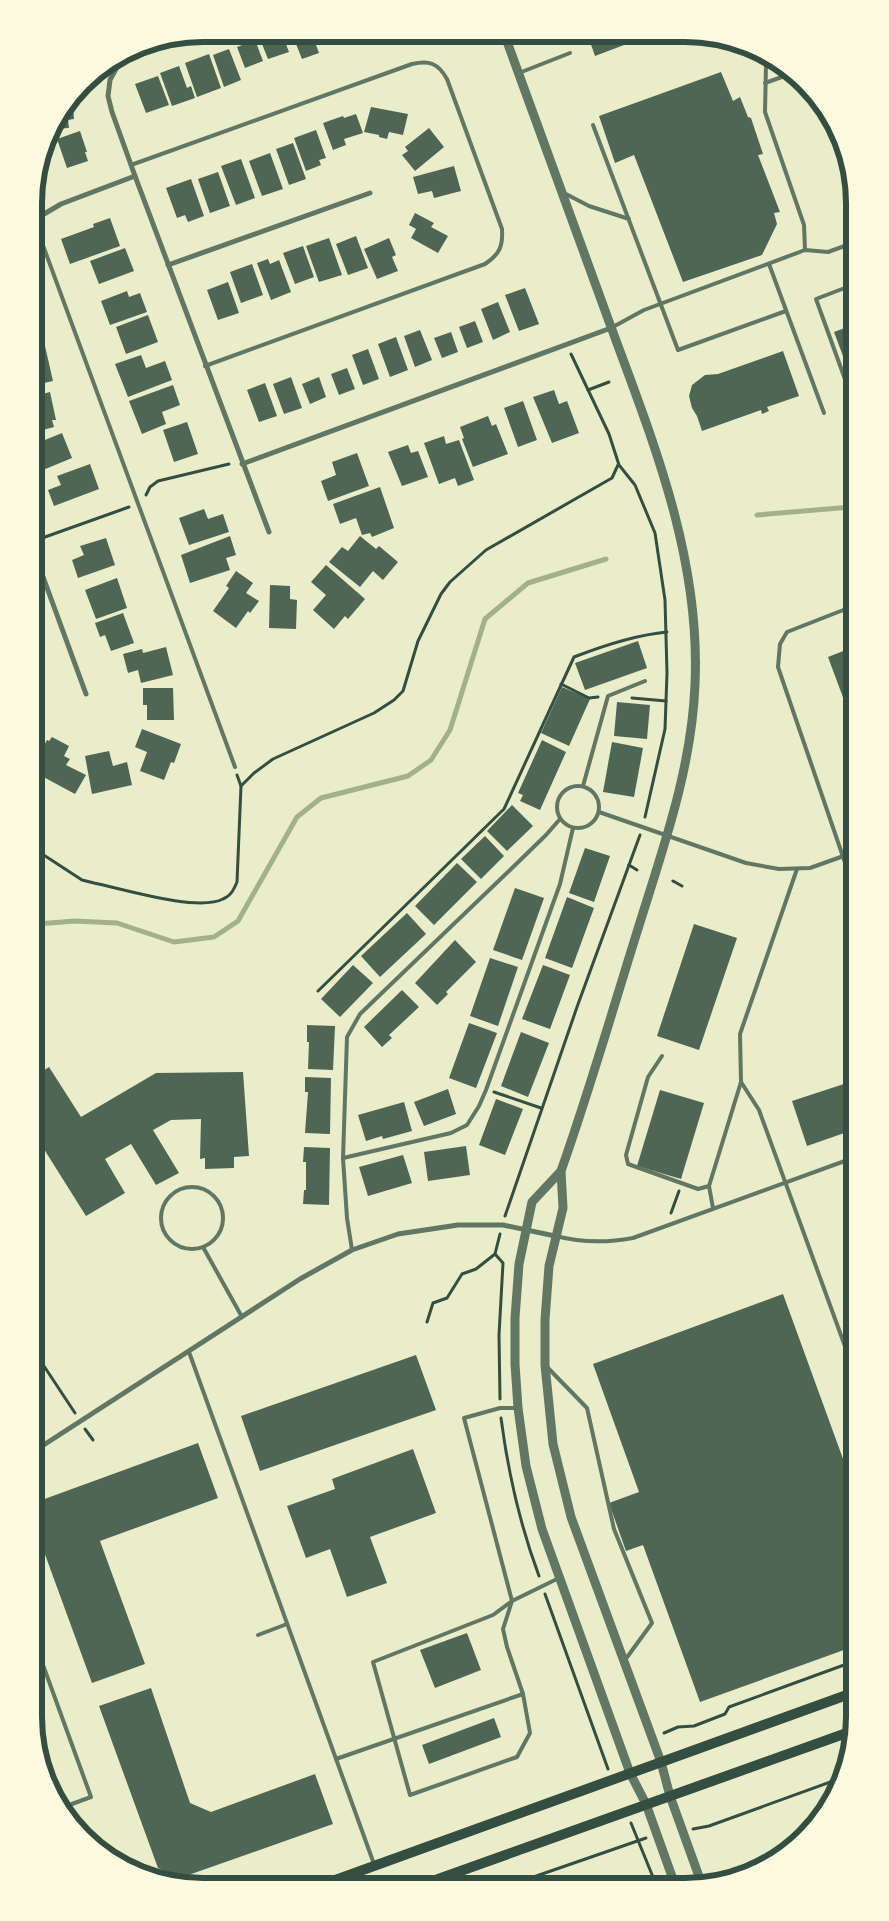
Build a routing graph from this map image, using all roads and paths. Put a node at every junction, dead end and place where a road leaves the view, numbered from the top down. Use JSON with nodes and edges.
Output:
{"nodes":[{"id":1,"x":507,"y":42,"type":"edge"},
{"id":2,"x":570,"y":53,"type":"dead end"},
{"id":3,"x":765,"y":64,"type":"edge"},
{"id":4,"x":116,"y":69,"type":"edge"},
{"id":5,"x":519,"y":73,"type":"junction"},
{"id":6,"x":784,"y":77,"type":"edge"},
{"id":7,"x":765,"y":83,"type":"junction"},
{"id":8,"x":593,"y":125,"type":"dead end"},
{"id":9,"x":131,"y":165,"type":"junction"},
{"id":10,"x":135,"y":176,"type":"junction"},
{"id":11,"x":561,"y":191,"type":"junction"},
{"id":12,"x":370,"y":193,"type":"dead end"},
{"id":13,"x":43,"y":215,"type":"edge"},
{"id":14,"x":629,"y":219,"type":"junction"},
{"id":15,"x":43,"y":245,"type":"edge"},
{"id":16,"x":846,"y":245,"type":"edge"},
{"id":17,"x":805,"y":250,"type":"junction"},
{"id":18,"x":769,"y":264,"type":"junction"},
{"id":19,"x":168,"y":265,"type":"junction"},
{"id":20,"x":846,"y":288,"type":"edge"},
{"id":21,"x":661,"y":304,"type":"junction"},
{"id":22,"x":786,"y":311,"type":"junction"},
{"id":23,"x":611,"y":328,"type":"junction"},
{"id":24,"x":567,"y":344,"type":"junction"},
{"id":25,"x":205,"y":366,"type":"junction"},
{"id":26,"x":610,"y":382,"type":"dead end"},
{"id":27,"x":846,"y":382,"type":"edge"},
{"id":28,"x":588,"y":390,"type":"junction"},
{"id":29,"x":824,"y":413,"type":"dead end"},
{"id":30,"x":242,"y":464,"type":"junction"},
{"id":31,"x":619,"y":465,"type":"junction"},
{"id":32,"x":269,"y":532,"type":"dead end"},
{"id":33,"x":43,"y":576,"type":"edge"},
{"id":34,"x":846,"y":609,"type":"edge"},
{"id":35,"x":667,"y":632,"type":"junction"},
{"id":36,"x":645,"y":680,"type":"dead end"},
{"id":37,"x":86,"y":694,"type":"dead end"},
{"id":38,"x":235,"y":767,"type":"dead end"},
{"id":39,"x":583,"y":786,"type":"junction"},
{"id":40,"x":600,"y":812,"type":"junction"},
{"id":41,"x":560,"y":819,"type":"junction"},
{"id":42,"x":643,"y":827,"type":"junction"},
{"id":43,"x":574,"y":828,"type":"junction"},
{"id":44,"x":668,"y":836,"type":"junction"},
{"id":45,"x":43,"y":854,"type":"edge"},
{"id":46,"x":846,"y":855,"type":"edge"},
{"id":47,"x":842,"y":857,"type":"junction"},
{"id":48,"x":629,"y":865,"type":"junction"},
{"id":49,"x":846,"y":867,"type":"edge"},
{"id":50,"x":797,"y":869,"type":"junction"},
{"id":51,"x":637,"y":870,"type":"dead end"},
{"id":52,"x":673,"y":881,"type":"dead end"},
{"id":53,"x":682,"y":886,"type":"dead end"},
{"id":54,"x":318,"y":991,"type":"dead end"},
{"id":55,"x":662,"y":1056,"type":"dead end"},
{"id":56,"x":740,"y":1082,"type":"junction"},
{"id":57,"x":486,"y":1090,"type":"junction"},
{"id":58,"x":541,"y":1108,"type":"junction"},
{"id":59,"x":343,"y":1158,"type":"junction"},
{"id":60,"x":846,"y":1161,"type":"edge"},
{"id":61,"x":561,"y":1171,"type":"junction"},
{"id":62,"x":683,"y":1183,"type":"junction"},
{"id":63,"x":785,"y":1183,"type":"junction"},
{"id":64,"x":709,"y":1186,"type":"junction"},
{"id":65,"x":713,"y":1208,"type":"junction"},
{"id":66,"x":503,"y":1225,"type":"junction"},
{"id":67,"x":666,"y":1226,"type":"junction"},
{"id":68,"x":526,"y":1229,"type":"junction"},
{"id":69,"x":555,"y":1236,"type":"junction"},
{"id":70,"x":203,"y":1247,"type":"junction"},
{"id":71,"x":352,"y":1250,"type":"junction"},
{"id":72,"x":495,"y":1254,"type":"junction"},
{"id":73,"x":242,"y":1317,"type":"junction"},
{"id":74,"x":427,"y":1322,"type":"dead end"},
{"id":75,"x":846,"y":1349,"type":"edge"},
{"id":76,"x":189,"y":1352,"type":"junction"},
{"id":77,"x":42,"y":1363,"type":"edge"},
{"id":78,"x":545,"y":1365,"type":"junction"},
{"id":79,"x":68,"y":1402,"type":"dead end"},
{"id":80,"x":500,"y":1408,"type":"junction"},
{"id":81,"x":518,"y":1408,"type":"junction"},
{"id":82,"x":42,"y":1445,"type":"edge"},
{"id":83,"x":559,"y":1578,"type":"junction"},
{"id":84,"x":542,"y":1586,"type":"junction"},
{"id":85,"x":512,"y":1600,"type":"junction"},
{"id":86,"x":288,"y":1624,"type":"junction"},
{"id":87,"x":258,"y":1635,"type":"dead end"},
{"id":88,"x":42,"y":1662,"type":"edge"},
{"id":89,"x":624,"y":1662,"type":"junction"},
{"id":90,"x":846,"y":1664,"type":"edge"},
{"id":91,"x":523,"y":1694,"type":"junction"},
{"id":92,"x":846,"y":1695,"type":"edge"},
{"id":93,"x":687,"y":1727,"type":"dead end"},
{"id":94,"x":845,"y":1733,"type":"edge"},
{"id":95,"x":395,"y":1738,"type":"junction"},
{"id":96,"x":336,"y":1759,"type":"junction"},
{"id":97,"x":661,"y":1762,"type":"junction"},
{"id":98,"x":630,"y":1773,"type":"junction"},
{"id":99,"x":612,"y":1780,"type":"junction"},
{"id":100,"x":670,"y":1796,"type":"junction"},
{"id":101,"x":646,"y":1804,"type":"junction"},
{"id":102,"x":69,"y":1805,"type":"edge"},
{"id":103,"x":626,"y":1812,"type":"junction"},
{"id":104,"x":375,"y":1866,"type":"junction"},
{"id":105,"x":699,"y":1877,"type":"edge"},
{"id":106,"x":341,"y":1878,"type":"edge"},
{"id":107,"x":440,"y":1878,"type":"edge"},
{"id":108,"x":653,"y":1878,"type":"edge"},
{"id":109,"x":673,"y":1878,"type":"edge"}],
"edges":[{"from":1,"to":5,"type":"street"},
{"from":2,"to":5,"type":"lane"},
{"from":3,"to":7,"type":"lane"},
{"from":4,"to":9,"type":"street"},
{"from":5,"to":11,"type":"street"},
{"from":6,"to":7,"type":"lane"},
{"from":7,"to":17,"type":"lane"},
{"from":8,"to":14,"type":"lane"},
{"from":9,"to":10,"type":"street"},
{"from":9,"to":25,"type":"lane"},
{"from":10,"to":13,"type":"street"},
{"from":10,"to":19,"type":"street"},
{"from":11,"to":14,"type":"lane"},
{"from":11,"to":23,"type":"street"},
{"from":12,"to":19,"type":"street"},
{"from":14,"to":21,"type":"lane"},
{"from":15,"to":38,"type":"lane"},
{"from":16,"to":17,"type":"lane"},
{"from":17,"to":18,"type":"lane"},
{"from":18,"to":21,"type":"lane"},
{"from":18,"to":22,"type":"lane"},
{"from":19,"to":25,"type":"street"},
{"from":20,"to":27,"type":"lane"},
{"from":21,"to":22,"type":"lane"},
{"from":21,"to":23,"type":"lane"},
{"from":22,"to":29,"type":"lane"},
{"from":23,"to":24,"type":"street"},
{"from":23,"to":44,"type":"street"},
{"from":24,"to":28,"type":"path"},
{"from":24,"to":30,"type":"street"},
{"from":25,"to":30,"type":"street"},
{"from":26,"to":28,"type":"path"},
{"from":28,"to":31,"type":"path"},
{"from":30,"to":32,"type":"street"},
{"from":31,"to":35,"type":"path"},
{"from":31,"to":45,"type":"path"},
{"from":33,"to":37,"type":"street"},
{"from":34,"to":47,"type":"lane"},
{"from":35,"to":42,"type":"path"},
{"from":35,"to":54,"type":"path"},
{"from":36,"to":39,"type":"lane"},
{"from":39,"to":40,"type":"lane"},
{"from":39,"to":41,"type":"lane"},
{"from":40,"to":42,"type":"lane"},
{"from":40,"to":43,"type":"lane"},
{"from":41,"to":43,"type":"lane"},
{"from":41,"to":59,"type":"lane"},
{"from":42,"to":44,"type":"lane"},
{"from":42,"to":48,"type":"path"},
{"from":43,"to":57,"type":"lane"},
{"from":44,"to":50,"type":"lane"},
{"from":44,"to":61,"type":"street"},
{"from":46,"to":47,"type":"lane"},
{"from":47,"to":49,"type":"lane"},
{"from":47,"to":50,"type":"lane"},
{"from":48,"to":51,"type":"path"},
{"from":48,"to":58,"type":"path"},
{"from":50,"to":56,"type":"lane"},
{"from":52,"to":53,"type":"path"},
{"from":55,"to":62,"type":"lane"},
{"from":56,"to":63,"type":"lane"},
{"from":56,"to":64,"type":"lane"},
{"from":57,"to":58,"type":"path"},
{"from":57,"to":59,"type":"lane"},
{"from":58,"to":66,"type":"path"},
{"from":59,"to":71,"type":"lane"},
{"from":60,"to":63,"type":"lane"},
{"from":61,"to":68,"type":"street"},
{"from":61,"to":69,"type":"street"},
{"from":62,"to":64,"type":"lane"},
{"from":62,"to":67,"type":"path"},
{"from":63,"to":65,"type":"lane"},
{"from":63,"to":75,"type":"lane"},
{"from":64,"to":65,"type":"lane"},
{"from":65,"to":67,"type":"lane"},
{"from":66,"to":68,"type":"street"},
{"from":66,"to":71,"type":"street"},
{"from":66,"to":72,"type":"path"},
{"from":67,"to":69,"type":"lane"},
{"from":68,"to":69,"type":"street"},
{"from":68,"to":81,"type":"street"},
{"from":69,"to":78,"type":"street"},
{"from":70,"to":70,"type":"lane"},
{"from":70,"to":73,"type":"lane"},
{"from":71,"to":73,"type":"street"},
{"from":72,"to":74,"type":"path"},
{"from":72,"to":80,"type":"path"},
{"from":73,"to":76,"type":"street"},
{"from":76,"to":82,"type":"street"},
{"from":76,"to":86,"type":"lane"},
{"from":77,"to":79,"type":"path"},
{"from":78,"to":89,"type":"street"},
{"from":78,"to":89,"type":"lane"},
{"from":80,"to":81,"type":"lane"},
{"from":80,"to":84,"type":"path"},
{"from":80,"to":85,"type":"lane"},
{"from":81,"to":83,"type":"street"},
{"from":83,"to":84,"type":"lane"},
{"from":83,"to":98,"type":"street"},
{"from":84,"to":85,"type":"lane"},
{"from":84,"to":99,"type":"path"},
{"from":85,"to":91,"type":"lane"},
{"from":85,"to":95,"type":"lane"},
{"from":86,"to":87,"type":"lane"},
{"from":86,"to":96,"type":"lane"},
{"from":88,"to":102,"type":"lane"},
{"from":89,"to":97,"type":"street"},
{"from":90,"to":93,"type":"path"},
{"from":91,"to":95,"type":"lane"},
{"from":91,"to":95,"type":"lane"},
{"from":92,"to":97,"type":"main road"},
{"from":94,"to":100,"type":"main road"},
{"from":95,"to":96,"type":"lane"},
{"from":96,"to":104,"type":"lane"},
{"from":97,"to":98,"type":"main road"},
{"from":97,"to":100,"type":"street"},
{"from":98,"to":99,"type":"main road"},
{"from":98,"to":101,"type":"street"},
{"from":99,"to":104,"type":"main road"},
{"from":100,"to":101,"type":"main road"},
{"from":100,"to":105,"type":"street"},
{"from":101,"to":103,"type":"main road"},
{"from":101,"to":109,"type":"street"},
{"from":103,"to":107,"type":"main road"},
{"from":103,"to":108,"type":"path"},
{"from":104,"to":106,"type":"main road"}]}
